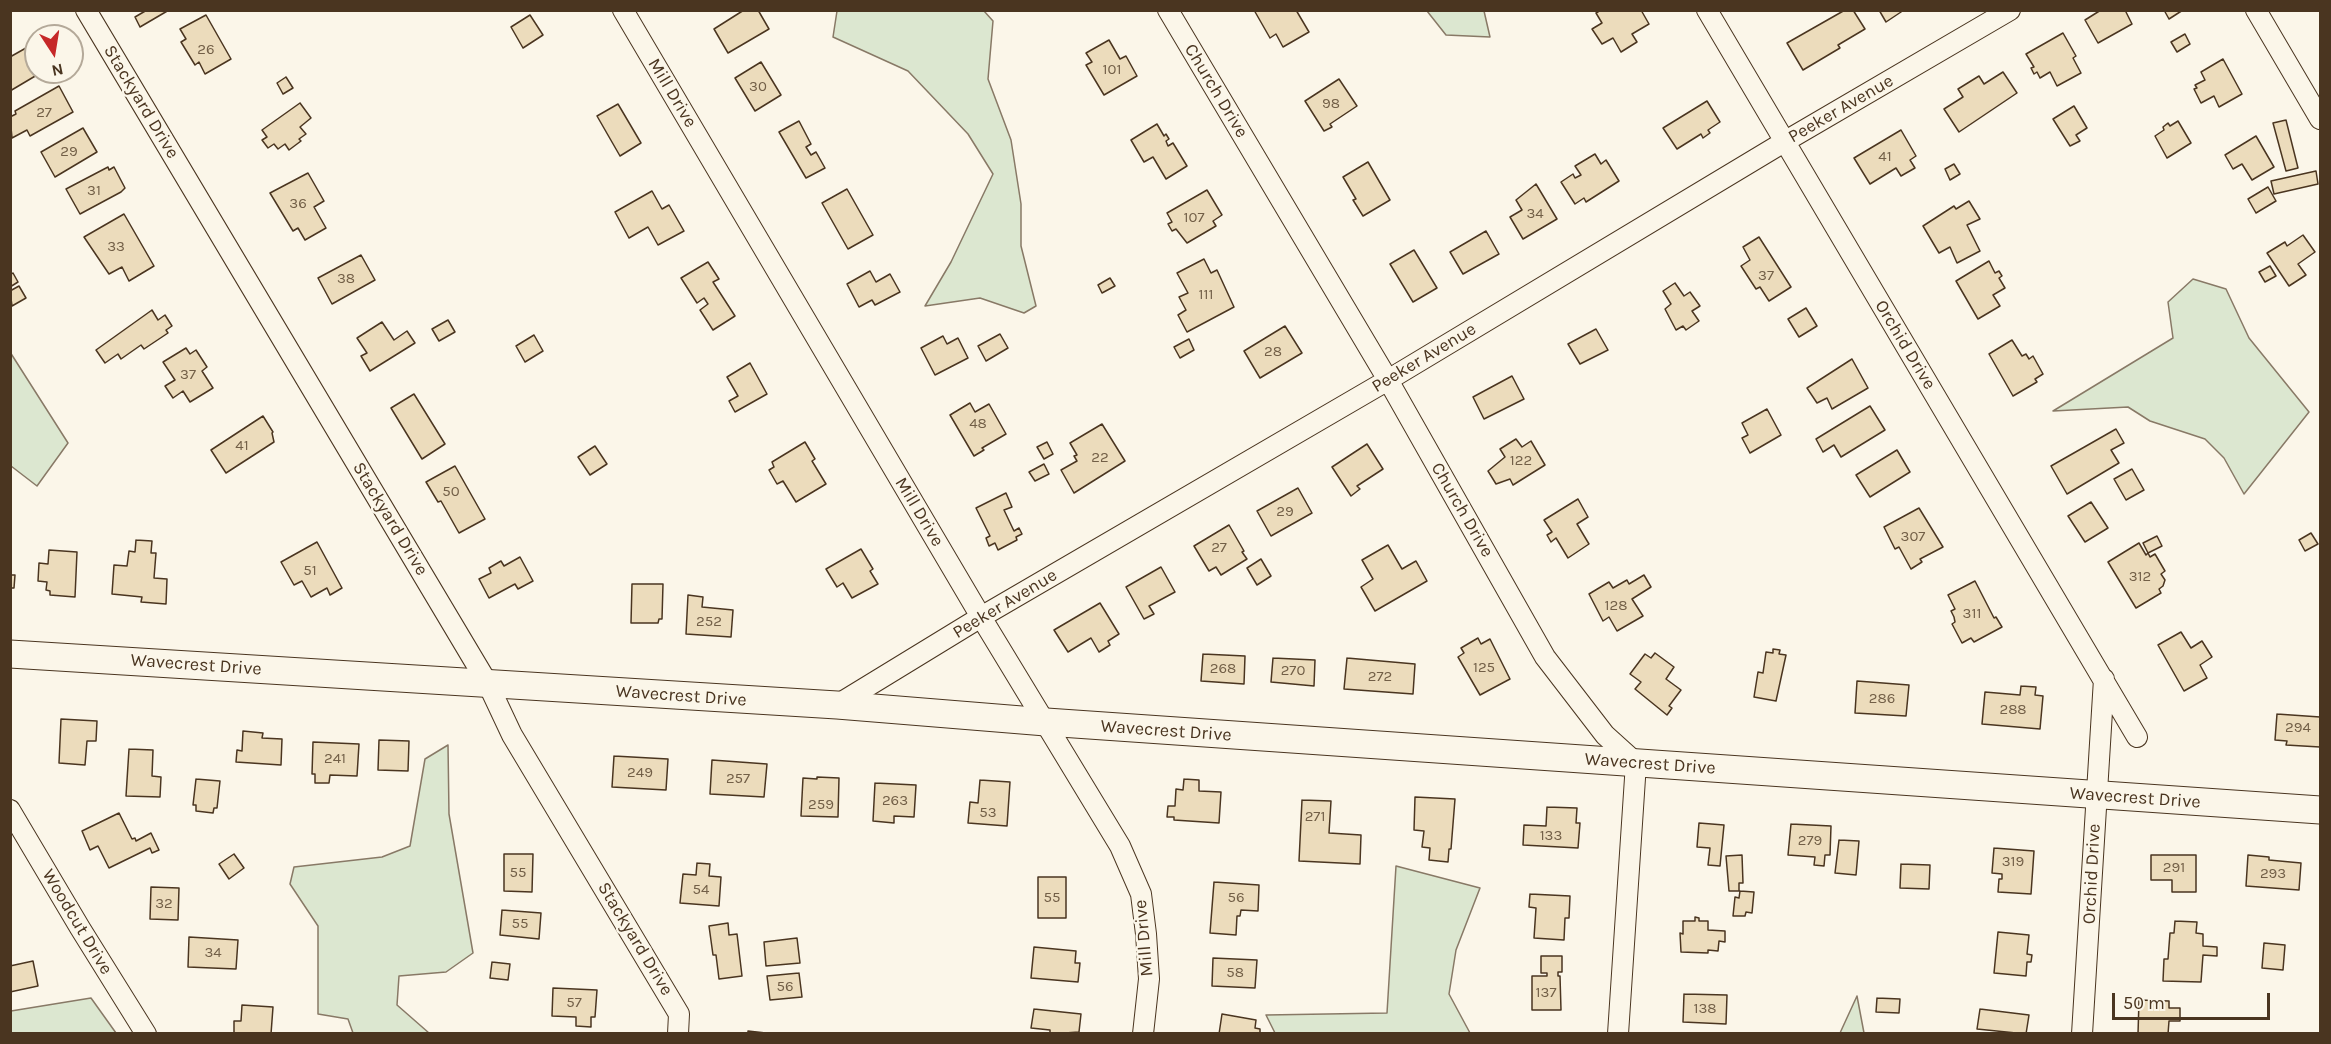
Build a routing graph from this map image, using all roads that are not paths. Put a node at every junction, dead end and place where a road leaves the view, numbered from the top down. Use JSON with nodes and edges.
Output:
{"nodes":[{"id":1,"x":86,"y":10,"type":"edge"},
{"id":2,"x":623,"y":10,"type":"edge"},
{"id":3,"x":1168,"y":10,"type":"edge"},
{"id":4,"x":1707,"y":10,"type":"edge"},
{"id":5,"x":2010,"y":10,"type":"edge"},
{"id":6,"x":2256,"y":10,"type":"edge"},
{"id":7,"x":2320,"y":119,"type":"edge"},
{"id":8,"x":1785,"y":142,"type":"junction"},
{"id":9,"x":1388,"y":380,"type":"junction"},
{"id":10,"x":981,"y":617,"type":"junction"},
{"id":11,"x":10,"y":654,"type":"edge"},
{"id":12,"x":2104,"y":679,"type":"junction"},
{"id":13,"x":488,"y":684,"type":"junction"},
{"id":14,"x":837,"y":705,"type":"junction"},
{"id":15,"x":1046,"y":722,"type":"junction"},
{"id":16,"x":2137,"y":737,"type":"dead end"},
{"id":17,"x":1636,"y":763,"type":"junction"},
{"id":18,"x":2097,"y":796,"type":"junction"},
{"id":19,"x":10,"y":810,"type":"edge"},
{"id":20,"x":2320,"y":810,"type":"edge"},
{"id":21,"x":146,"y":1034,"type":"edge"},
{"id":22,"x":678,"y":1034,"type":"edge"},
{"id":23,"x":1143,"y":1034,"type":"edge"},
{"id":24,"x":1618,"y":1034,"type":"edge"},
{"id":25,"x":2082,"y":1034,"type":"edge"}],
"edges":[{"from":1,"to":13,"type":"street","name":"Stackyard Drive"},
{"from":2,"to":10,"type":"street","name":"Mill Drive"},
{"from":3,"to":9,"type":"street","name":"Church Drive"},
{"from":4,"to":8,"type":"street","name":"Orchid Drive"},
{"from":5,"to":8,"type":"street","name":"Peeker Avenue"},
{"from":6,"to":7,"type":"street"},
{"from":8,"to":9,"type":"street","name":"Peeker Avenue"},
{"from":8,"to":12,"type":"street","name":"Orchid Drive"},
{"from":9,"to":10,"type":"street","name":"Peeker Avenue"},
{"from":9,"to":17,"type":"street","name":"Church Drive"},
{"from":10,"to":14,"type":"street","name":"Peeker Avenue"},
{"from":10,"to":15,"type":"street","name":"Mill Drive"},
{"from":11,"to":13,"type":"street","name":"Wavecrest Drive"},
{"from":12,"to":16,"type":"street","name":"Orchid Drive"},
{"from":12,"to":18,"type":"street","name":"Orchid Drive"},
{"from":13,"to":14,"type":"street","name":"Wavecrest Drive"},
{"from":13,"to":22,"type":"street","name":"Stackyard Drive"},
{"from":14,"to":15,"type":"street","name":"Wavecrest Drive"},
{"from":15,"to":17,"type":"street","name":"Wavecrest Drive"},
{"from":15,"to":23,"type":"street","name":"Mill Drive"},
{"from":17,"to":18,"type":"street","name":"Wavecrest Drive"},
{"from":17,"to":24,"type":"street"},
{"from":18,"to":20,"type":"street","name":"Wavecrest Drive"},
{"from":18,"to":25,"type":"street","name":"Orchid Drive"},
{"from":19,"to":21,"type":"street","name":"Woodcut Drive"}]}
